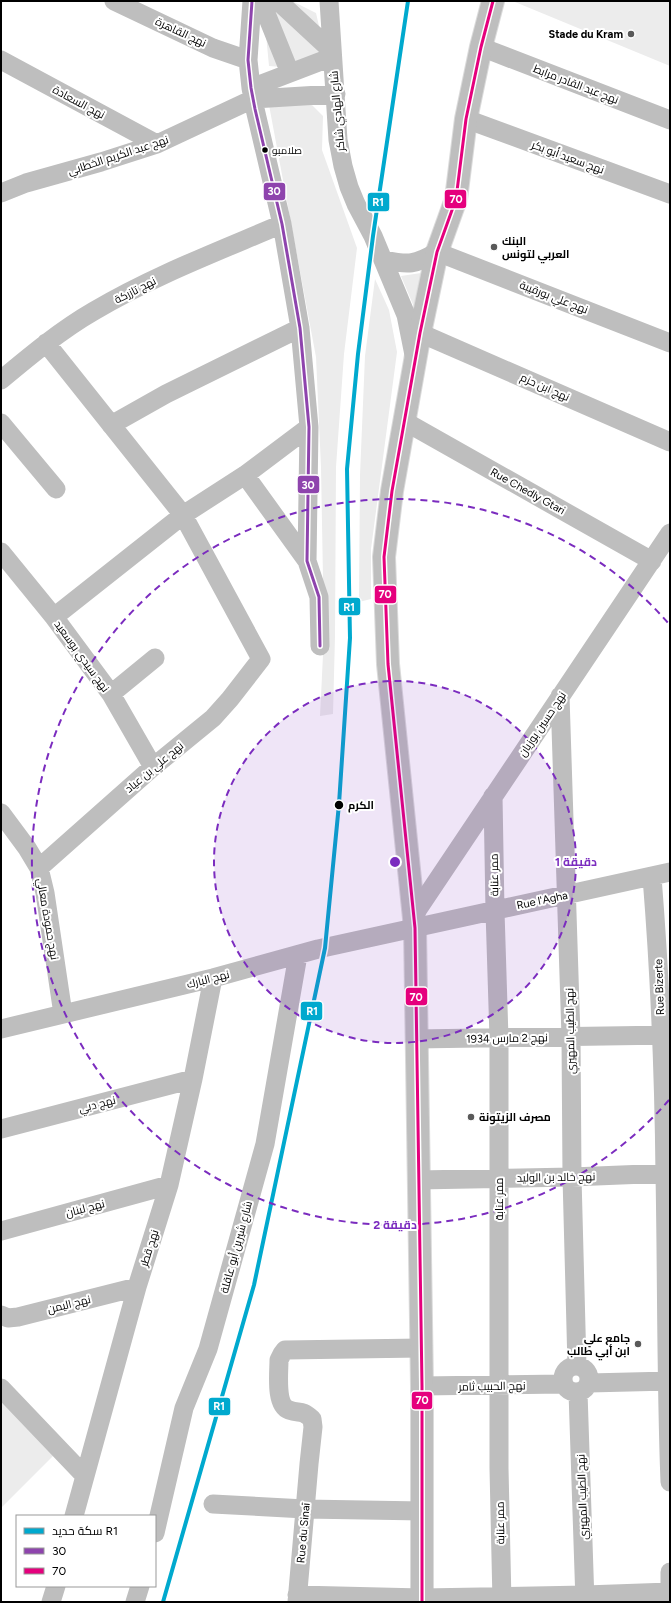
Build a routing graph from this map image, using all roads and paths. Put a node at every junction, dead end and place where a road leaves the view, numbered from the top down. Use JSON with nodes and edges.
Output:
{"nodes":[{"id":1,"x":114,"y":1,"type":"edge"},
{"id":2,"x":254,"y":1,"type":"edge"},
{"id":3,"x":278,"y":1,"type":"edge"},
{"id":4,"x":329,"y":1,"type":"edge"},
{"id":5,"x":493,"y":1,"type":"edge"},
{"id":6,"x":481,"y":47,"type":"junction"},
{"id":7,"x":332,"y":54,"type":"junction"},
{"id":8,"x":1,"y":60,"type":"edge"},
{"id":9,"x":248,"y":60,"type":"junction"},
{"id":10,"x":290,"y":73,"type":"junction"},
{"id":11,"x":252,"y":93,"type":"junction"},
{"id":12,"x":336,"y":94,"type":"junction"},
{"id":13,"x":466,"y":119,"type":"junction"},
{"id":14,"x":670,"y":120,"type":"edge"},
{"id":15,"x":157,"y":144,"type":"junction"},
{"id":16,"x":1,"y":193,"type":"edge"},
{"id":17,"x":670,"y":194,"type":"edge"},
{"id":18,"x":282,"y":224,"type":"junction"},
{"id":19,"x":438,"y":252,"type":"junction"},
{"id":20,"x":384,"y":260,"type":"junction"},
{"id":21,"x":300,"y":328,"type":"junction"},
{"id":22,"x":420,"y":333,"type":"junction"},
{"id":23,"x":46,"y":343,"type":"junction"},
{"id":24,"x":670,"y":343,"type":"edge"},
{"id":25,"x":415,"y":360,"type":"junction"},
{"id":26,"x":1,"y":380,"type":"edge"},
{"id":27,"x":404,"y":421,"type":"junction"},
{"id":28,"x":1,"y":422,"type":"edge"},
{"id":29,"x":111,"y":425,"type":"junction"},
{"id":30,"x":309,"y":427,"type":"junction"},
{"id":31,"x":670,"y":442,"type":"edge"},
{"id":32,"x":245,"y":475,"type":"junction"},
{"id":33,"x":56,"y":489,"type":"dead end"},
{"id":34,"x":183,"y":515,"type":"junction"},
{"id":35,"x":670,"y":533,"type":"edge"},
{"id":36,"x":2,"y":555,"type":"edge"},
{"id":37,"x":307,"y":561,"type":"junction"},
{"id":38,"x":652,"y":561,"type":"junction"},
{"id":39,"x":54,"y":617,"type":"junction"},
{"id":40,"x":320,"y":646,"type":"dead end"},
{"id":41,"x":155,"y":658,"type":"dead end"},
{"id":42,"x":110,"y":694,"type":"junction"},
{"id":43,"x":560,"y":696,"type":"junction"},
{"id":44,"x":153,"y":766,"type":"junction"},
{"id":45,"x":493,"y":796,"type":"junction"},
{"id":46,"x":1,"y":813,"type":"edge"},
{"id":47,"x":39,"y":868,"type":"junction"},
{"id":48,"x":670,"y":872,"type":"edge"},
{"id":49,"x":652,"y":877,"type":"junction"},
{"id":50,"x":566,"y":895,"type":"junction"},
{"id":51,"x":495,"y":910,"type":"junction"},
{"id":52,"x":414,"y":922,"type":"junction"},
{"id":53,"x":664,"y":943,"type":"edge"},
{"id":54,"x":298,"y":955,"type":"junction"},
{"id":55,"x":213,"y":978,"type":"junction"},
{"id":56,"x":63,"y":1014,"type":"junction"},
{"id":57,"x":1,"y":1029,"type":"edge"},
{"id":58,"x":665,"y":1034,"type":"edge"},
{"id":59,"x":570,"y":1037,"type":"junction"},
{"id":60,"x":500,"y":1038,"type":"junction"},
{"id":61,"x":416,"y":1040,"type":"junction"},
{"id":62,"x":193,"y":1079,"type":"junction"},
{"id":63,"x":1,"y":1129,"type":"edge"},
{"id":64,"x":668,"y":1173,"type":"edge"},
{"id":65,"x":572,"y":1177,"type":"junction"},
{"id":66,"x":499,"y":1178,"type":"junction"},
{"id":67,"x":418,"y":1180,"type":"junction"},
{"id":68,"x":169,"y":1185,"type":"junction"},
{"id":69,"x":1,"y":1231,"type":"edge"},
{"id":70,"x":137,"y":1287,"type":"junction"},
{"id":71,"x":1,"y":1315,"type":"edge"},
{"id":72,"x":421,"y":1348,"type":"junction"},
{"id":73,"x":669,"y":1381,"type":"edge"},
{"id":74,"x":422,"y":1386,"type":"junction"},
{"id":75,"x":499,"y":1386,"type":"junction"},
{"id":76,"x":577,"y":1387,"type":"junction"},
{"id":77,"x":1,"y":1388,"type":"edge"},
{"id":78,"x":84,"y":1475,"type":"junction"},
{"id":79,"x":670,"y":1482,"type":"edge"},
{"id":80,"x":213,"y":1504,"type":"dead end"},
{"id":81,"x":305,"y":1509,"type":"junction"},
{"id":82,"x":423,"y":1511,"type":"junction"},
{"id":83,"x":74,"y":1515,"type":"edge"},
{"id":84,"x":156,"y":1529,"type":"edge"},
{"id":85,"x":670,"y":1572,"type":"edge"},
{"id":86,"x":56,"y":1587,"type":"edge"},
{"id":87,"x":140,"y":1587,"type":"edge"},
{"id":88,"x":670,"y":1592,"type":"edge"},
{"id":89,"x":585,"y":1598,"type":"edge"},
{"id":90,"x":670,"y":1598,"type":"edge"},
{"id":91,"x":297,"y":1599,"type":"edge"},
{"id":92,"x":502,"y":1599,"type":"edge"},
{"id":93,"x":422,"y":1600,"type":"edge"},
{"id":94,"x":51,"y":1602,"type":"edge"},
{"id":95,"x":135,"y":1602,"type":"edge"}],
"edges":[{"from":1,"to":9,"type":"street","name":"نهج القاهرة"},
{"from":2,"to":9,"type":"street"},
{"from":2,"to":10,"type":"street"},
{"from":3,"to":7,"type":"street"},
{"from":4,"to":7,"type":"street","name":"شارع الهادي شاكر"},
{"from":5,"to":6,"type":"main road"},
{"from":6,"to":13,"type":"main road"},
{"from":6,"to":14,"type":"street","name":"نهج عبد القادر مرابط"},
{"from":7,"to":10,"type":"street","name":"نهج عبد الكريم الخطابي"},
{"from":7,"to":12,"type":"street","name":"شارع الهادي شاكر"},
{"from":8,"to":15,"type":"street","name":"نهج السعادة"},
{"from":9,"to":11,"type":"street"},
{"from":10,"to":11,"type":"street","name":"نهج عبد الكريم الخطابي"},
{"from":11,"to":12,"type":"street"},
{"from":11,"to":15,"type":"street","name":"نهج عبد الكريم الخطابي"},
{"from":11,"to":18,"type":"street"},
{"from":12,"to":20,"type":"street","name":"شارع الهادي شاكر"},
{"from":13,"to":17,"type":"street","name":"نهج سعيد أبو بكر"},
{"from":13,"to":19,"type":"main road"},
{"from":15,"to":16,"type":"street","name":"نهج عبد الكريم الخطابي"},
{"from":18,"to":21,"type":"street"},
{"from":18,"to":23,"type":"street","name":"نهج تازركة"},
{"from":19,"to":20,"type":"street"},
{"from":19,"to":22,"type":"main road"},
{"from":19,"to":24,"type":"street","name":"نهج علي بورقيبة"},
{"from":20,"to":25,"type":"street","name":"شارع الهادي شاكر"},
{"from":21,"to":29,"type":"street"},
{"from":21,"to":30,"type":"street"},
{"from":22,"to":25,"type":"main road"},
{"from":22,"to":31,"type":"street","name":"نهج ابن حزم"},
{"from":23,"to":26,"type":"street","name":"نهج تازركة"},
{"from":23,"to":29,"type":"street"},
{"from":25,"to":27,"type":"main road"},
{"from":27,"to":38,"type":"street","name":"Rue Chedly Gtari"},
{"from":27,"to":52,"type":"main road"},
{"from":28,"to":33,"type":"street"},
{"from":29,"to":34,"type":"street"},
{"from":30,"to":32,"type":"street"},
{"from":30,"to":37,"type":"street"},
{"from":32,"to":34,"type":"street"},
{"from":32,"to":37,"type":"street"},
{"from":34,"to":39,"type":"street"},
{"from":34,"to":44,"type":"street","name":"نهج علي بن عياد"},
{"from":35,"to":38,"type":"street","name":"نهج حسين بوزيان"},
{"from":36,"to":39,"type":"street","name":"نهج سيدي بوسعيد"},
{"from":37,"to":40,"type":"street"},
{"from":38,"to":43,"type":"street","name":"نهج حسين بوزيان"},
{"from":39,"to":42,"type":"street","name":"نهج سيدي بوسعيد"},
{"from":41,"to":42,"type":"street"},
{"from":42,"to":44,"type":"street","name":"نهج سيدي بوسعيد"},
{"from":43,"to":45,"type":"street","name":"نهج حسين بوزيان"},
{"from":43,"to":50,"type":"street","name":"نهج الطيب المهيري"},
{"from":44,"to":47,"type":"street","name":"نهج علي بن عياد"},
{"from":45,"to":51,"type":"street","name":"ممر عنابة"},
{"from":45,"to":52,"type":"street","name":"نهج حسين بوزيان"},
{"from":46,"to":47,"type":"street","name":"نهج حمودة معالي"},
{"from":47,"to":56,"type":"street","name":"نهج حمودة معالي"},
{"from":48,"to":49,"type":"street","name":"Rue l'Agha"},
{"from":49,"to":50,"type":"street","name":"Rue l'Agha"},
{"from":49,"to":53,"type":"street","name":"Rue Bizerte"},
{"from":50,"to":51,"type":"street","name":"Rue l'Agha"},
{"from":50,"to":59,"type":"street","name":"نهج الطيب المهيري"},
{"from":51,"to":52,"type":"street","name":"Rue l'Agha"},
{"from":51,"to":60,"type":"street","name":"ممر عنابة"},
{"from":52,"to":54,"type":"street","name":"نهج البارك"},
{"from":52,"to":61,"type":"main road"},
{"from":53,"to":58,"type":"street","name":"Rue Bizerte"},
{"from":54,"to":55,"type":"street","name":"نهج البارك"},
{"from":54,"to":84,"type":"street","name":"شارع شيرين أبو عاقلة"},
{"from":55,"to":56,"type":"street","name":"نهج البارك"},
{"from":55,"to":62,"type":"street","name":"نهج قطر"},
{"from":56,"to":57,"type":"street","name":"نهج البارك"},
{"from":58,"to":59,"type":"street","name":"نهج 2 مارس 1934"},
{"from":58,"to":64,"type":"street","name":"Rue Bizerte"},
{"from":59,"to":60,"type":"street","name":"نهج 2 مارس 1934"},
{"from":59,"to":65,"type":"street","name":"نهج الطيب المهيري"},
{"from":60,"to":61,"type":"street","name":"نهج 2 مارس 1934"},
{"from":60,"to":66,"type":"street","name":"ممر عنابة"},
{"from":61,"to":67,"type":"main road"},
{"from":62,"to":63,"type":"street","name":"نهج دبي"},
{"from":62,"to":68,"type":"street","name":"نهج قطر"},
{"from":64,"to":65,"type":"street","name":"نهج خالد بن الوليد"},
{"from":64,"to":73,"type":"street","name":"Rue Bizerte"},
{"from":65,"to":66,"type":"street","name":"نهج خالد بن الوليد"},
{"from":65,"to":76,"type":"street","name":"نهج الطيب المهيري"},
{"from":66,"to":67,"type":"street","name":"نهج خالد بن الوليد"},
{"from":66,"to":75,"type":"street","name":"ممر عنابة"},
{"from":67,"to":72,"type":"main road"},
{"from":68,"to":69,"type":"street","name":"نهج لبنان"},
{"from":68,"to":70,"type":"street","name":"نهج قطر"},
{"from":70,"to":71,"type":"street","name":"نهج اليمن"},
{"from":70,"to":78,"type":"street","name":"نهج قطر"},
{"from":72,"to":74,"type":"main road"},
{"from":72,"to":81,"type":"street","name":"Rue du Sinaï"},
{"from":73,"to":76,"type":"street","name":"نهج الحبيب ثامر"},
{"from":73,"to":79,"type":"street","name":"Rue Bizerte"},
{"from":74,"to":75,"type":"street","name":"نهج الحبيب ثامر"},
{"from":74,"to":82,"type":"main road"},
{"from":75,"to":76,"type":"street","name":"نهج الحبيب ثامر"},
{"from":75,"to":92,"type":"street","name":"ممر عنابة"},
{"from":76,"to":89,"type":"street","name":"نهج الطيب المهيري"},
{"from":77,"to":78,"type":"street"},
{"from":78,"to":83,"type":"street","name":"نهج قطر"},
{"from":80,"to":81,"type":"street"},
{"from":81,"to":82,"type":"street"},
{"from":81,"to":91,"type":"street","name":"Rue du Sinaï"},
{"from":82,"to":93,"type":"main road"},
{"from":85,"to":88,"type":"street"},
{"from":86,"to":94,"type":"street"},
{"from":87,"to":95,"type":"street"},
{"from":88,"to":89,"type":"street"},
{"from":88,"to":90,"type":"street"},
{"from":89,"to":92,"type":"street"},
{"from":91,"to":93,"type":"street"},
{"from":92,"to":93,"type":"street"}]}
